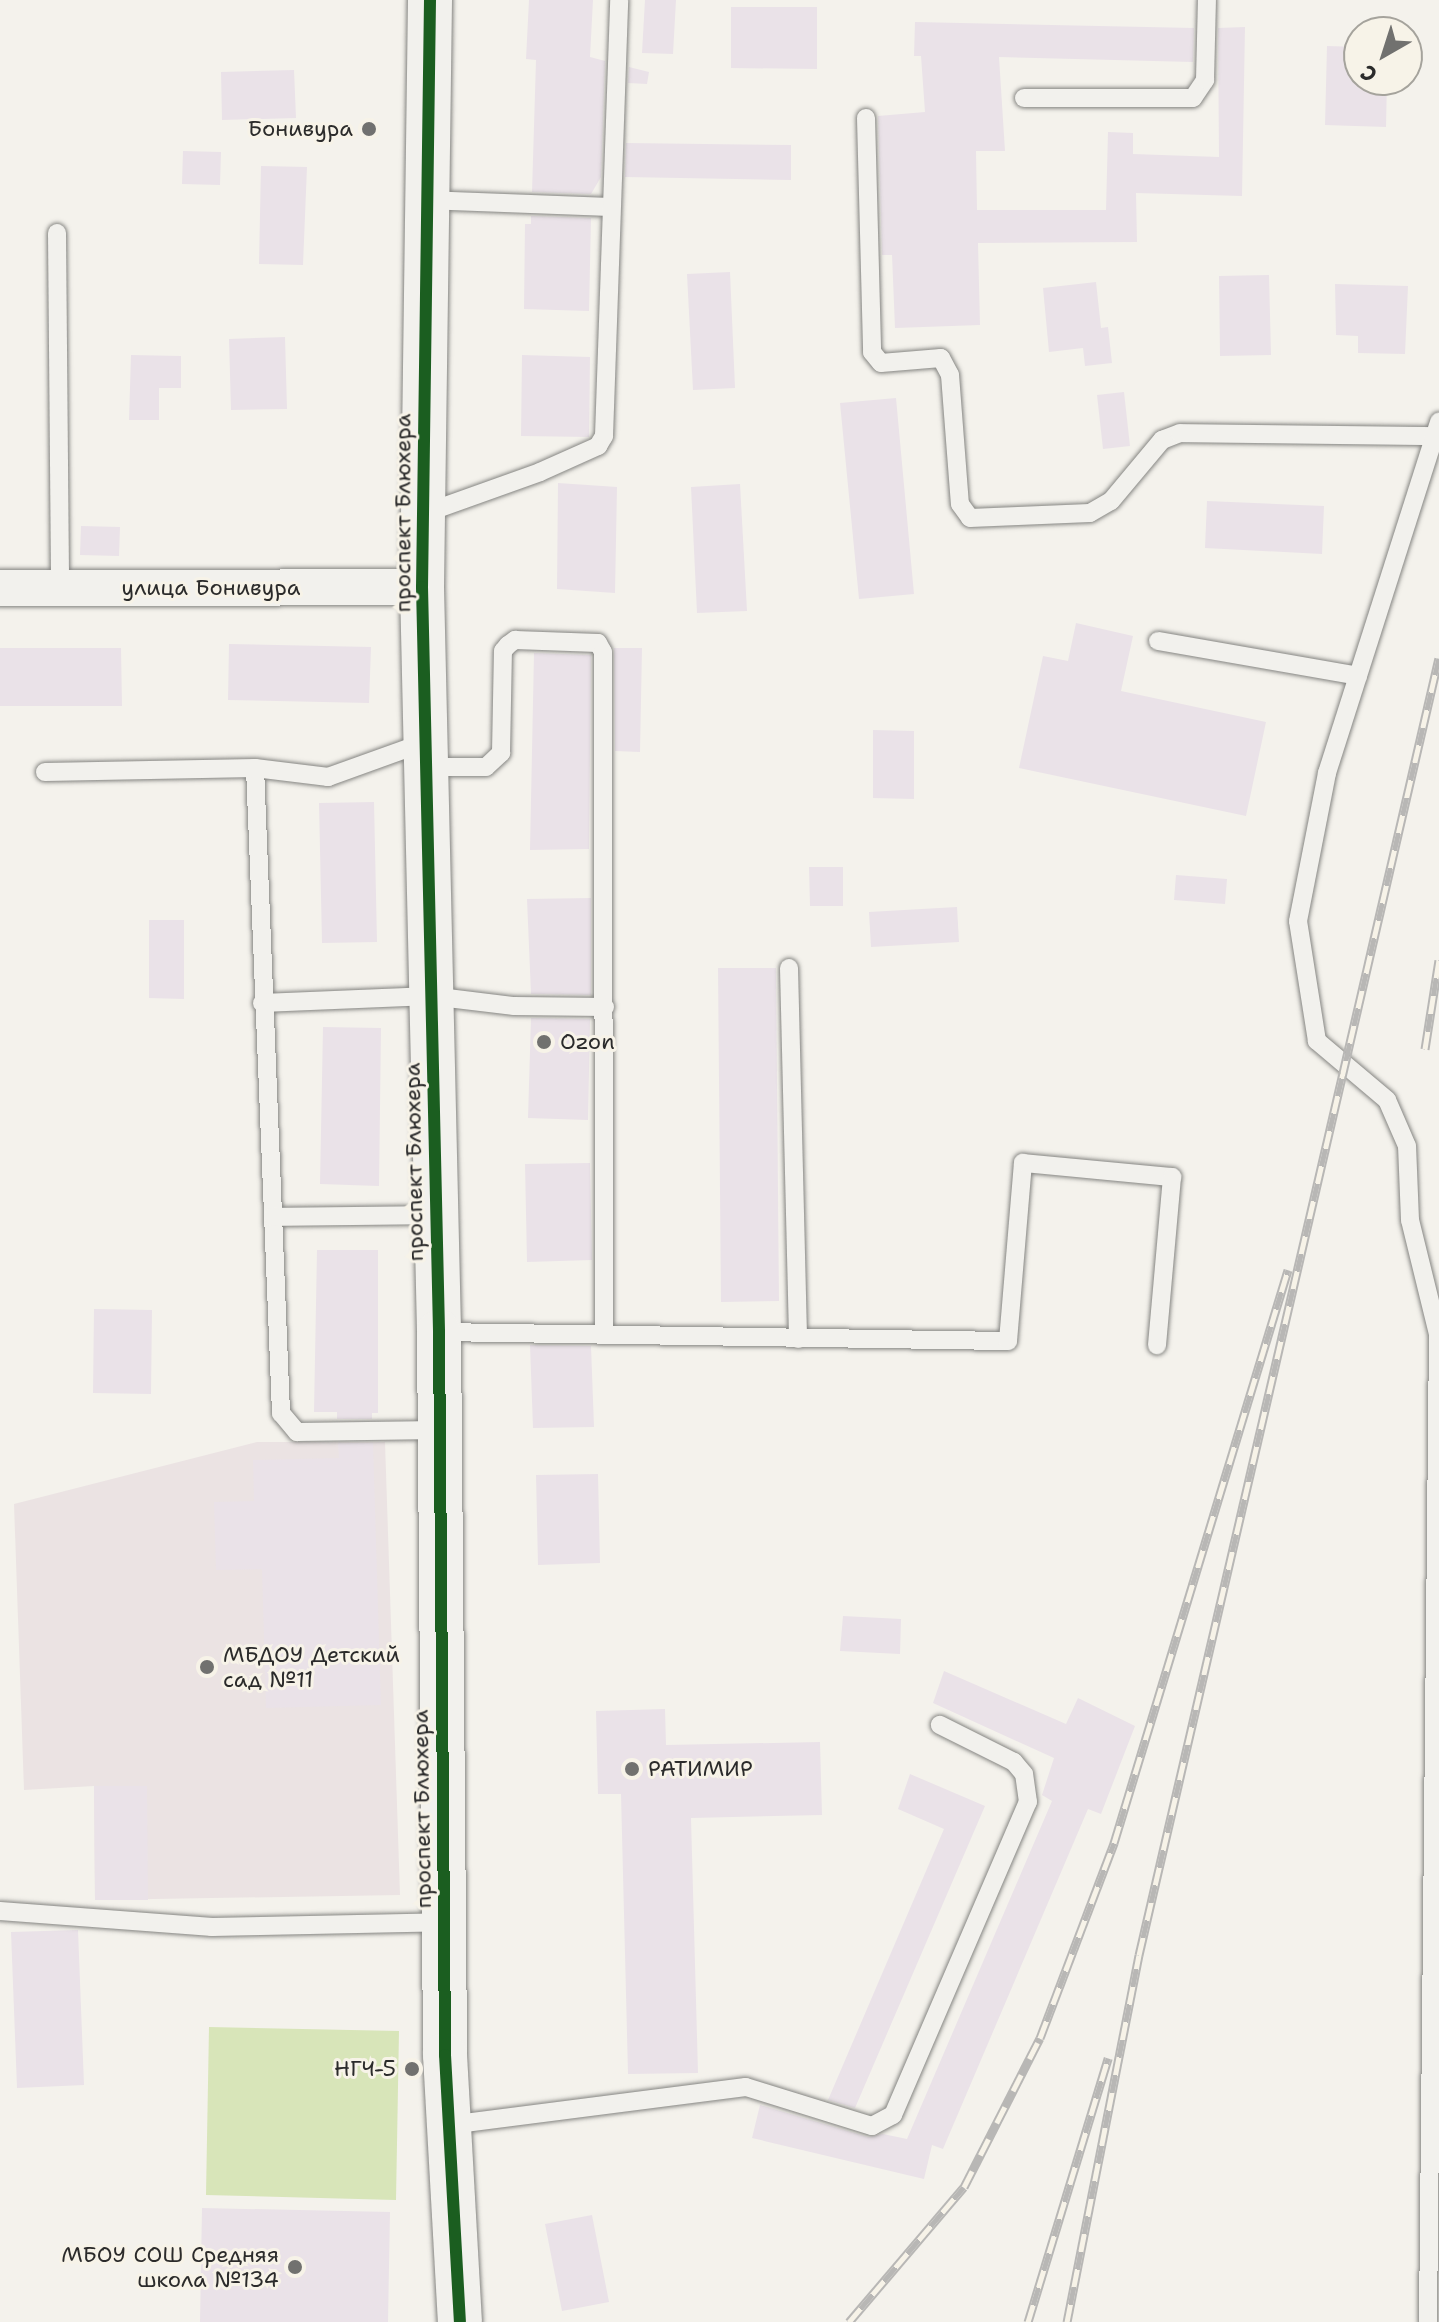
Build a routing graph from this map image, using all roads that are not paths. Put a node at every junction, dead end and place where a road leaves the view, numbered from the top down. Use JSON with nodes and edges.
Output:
{"nodes":[{"id":1,"x":430,"y":0,"type":"edge"},
{"id":2,"x":619,"y":0,"type":"edge"},
{"id":3,"x":1207,"y":0,"type":"edge"},
{"id":4,"x":1024,"y":98,"type":"dead end"},
{"id":5,"x":866,"y":118,"type":"dead end"},
{"id":6,"x":427,"y":200,"type":"junction"},
{"id":7,"x":608,"y":207,"type":"junction"},
{"id":8,"x":57,"y":233,"type":"dead end"},
{"id":9,"x":1437,"y":428,"type":"edge"},
{"id":10,"x":423,"y":514,"type":"junction"},
{"id":11,"x":422,"y":587,"type":"junction"},
{"id":12,"x":0,"y":588,"type":"edge"},
{"id":13,"x":60,"y":588,"type":"junction"},
{"id":14,"x":1158,"y":641,"type":"dead end"},
{"id":15,"x":1358,"y":676,"type":"junction"},
{"id":16,"x":425,"y":754,"type":"junction"},
{"id":17,"x":255,"y":768,"type":"junction"},
{"id":18,"x":45,"y":772,"type":"dead end"},
{"id":19,"x":789,"y":968,"type":"dead end"},
{"id":20,"x":431,"y":996,"type":"junction"},
{"id":21,"x":262,"y":1003,"type":"junction"},
{"id":22,"x":605,"y":1007,"type":"junction"},
{"id":23,"x":434,"y":1215,"type":"junction"},
{"id":24,"x":273,"y":1217,"type":"junction"},
{"id":25,"x":439,"y":1332,"type":"junction"},
{"id":26,"x":604,"y":1335,"type":"junction"},
{"id":27,"x":798,"y":1339,"type":"junction"},
{"id":28,"x":1157,"y":1345,"type":"dead end"},
{"id":29,"x":438,"y":1430,"type":"junction"},
{"id":30,"x":940,"y":1725,"type":"dead end"},
{"id":31,"x":0,"y":1911,"type":"edge"},
{"id":32,"x":443,"y":1922,"type":"junction"},
{"id":33,"x":449,"y":2125,"type":"junction"},
{"id":34,"x":460,"y":2322,"type":"edge"},
{"id":35,"x":1428,"y":2322,"type":"edge"}],
"edges":[{"from":1,"to":6,"type":"street","name":"проспект Блюхера"},
{"from":2,"to":7,"type":"lane"},
{"from":3,"to":4,"type":"lane"},
{"from":5,"to":9,"type":"lane"},
{"from":6,"to":7,"type":"lane"},
{"from":6,"to":10,"type":"street","name":"проспект Блюхера"},
{"from":7,"to":10,"type":"lane"},
{"from":8,"to":13,"type":"lane"},
{"from":9,"to":15,"type":"lane"},
{"from":10,"to":11,"type":"street","name":"проспект Блюхера"},
{"from":11,"to":13,"type":"street","name":"улица Бонивура"},
{"from":11,"to":16,"type":"street","name":"проспект Блюхера"},
{"from":12,"to":13,"type":"street","name":"улица Бонивура"},
{"from":14,"to":15,"type":"lane"},
{"from":15,"to":35,"type":"lane"},
{"from":16,"to":17,"type":"lane"},
{"from":16,"to":20,"type":"street","name":"проспект Блюхера"},
{"from":16,"to":22,"type":"lane"},
{"from":17,"to":18,"type":"lane"},
{"from":17,"to":21,"type":"lane"},
{"from":19,"to":27,"type":"lane"},
{"from":20,"to":21,"type":"lane"},
{"from":20,"to":22,"type":"lane"},
{"from":20,"to":23,"type":"street","name":"проспект Блюхера"},
{"from":21,"to":24,"type":"lane"},
{"from":22,"to":26,"type":"lane"},
{"from":23,"to":24,"type":"lane"},
{"from":23,"to":25,"type":"street","name":"проспект Блюхера"},
{"from":24,"to":29,"type":"lane"},
{"from":25,"to":26,"type":"lane"},
{"from":25,"to":29,"type":"street","name":"проспект Блюхера"},
{"from":26,"to":27,"type":"lane"},
{"from":27,"to":28,"type":"lane"},
{"from":29,"to":32,"type":"street","name":"проспект Блюхера"},
{"from":30,"to":33,"type":"lane"},
{"from":31,"to":32,"type":"lane"},
{"from":32,"to":33,"type":"street","name":"проспект Блюхера"},
{"from":33,"to":34,"type":"street","name":"проспект Блюхера"}]}
